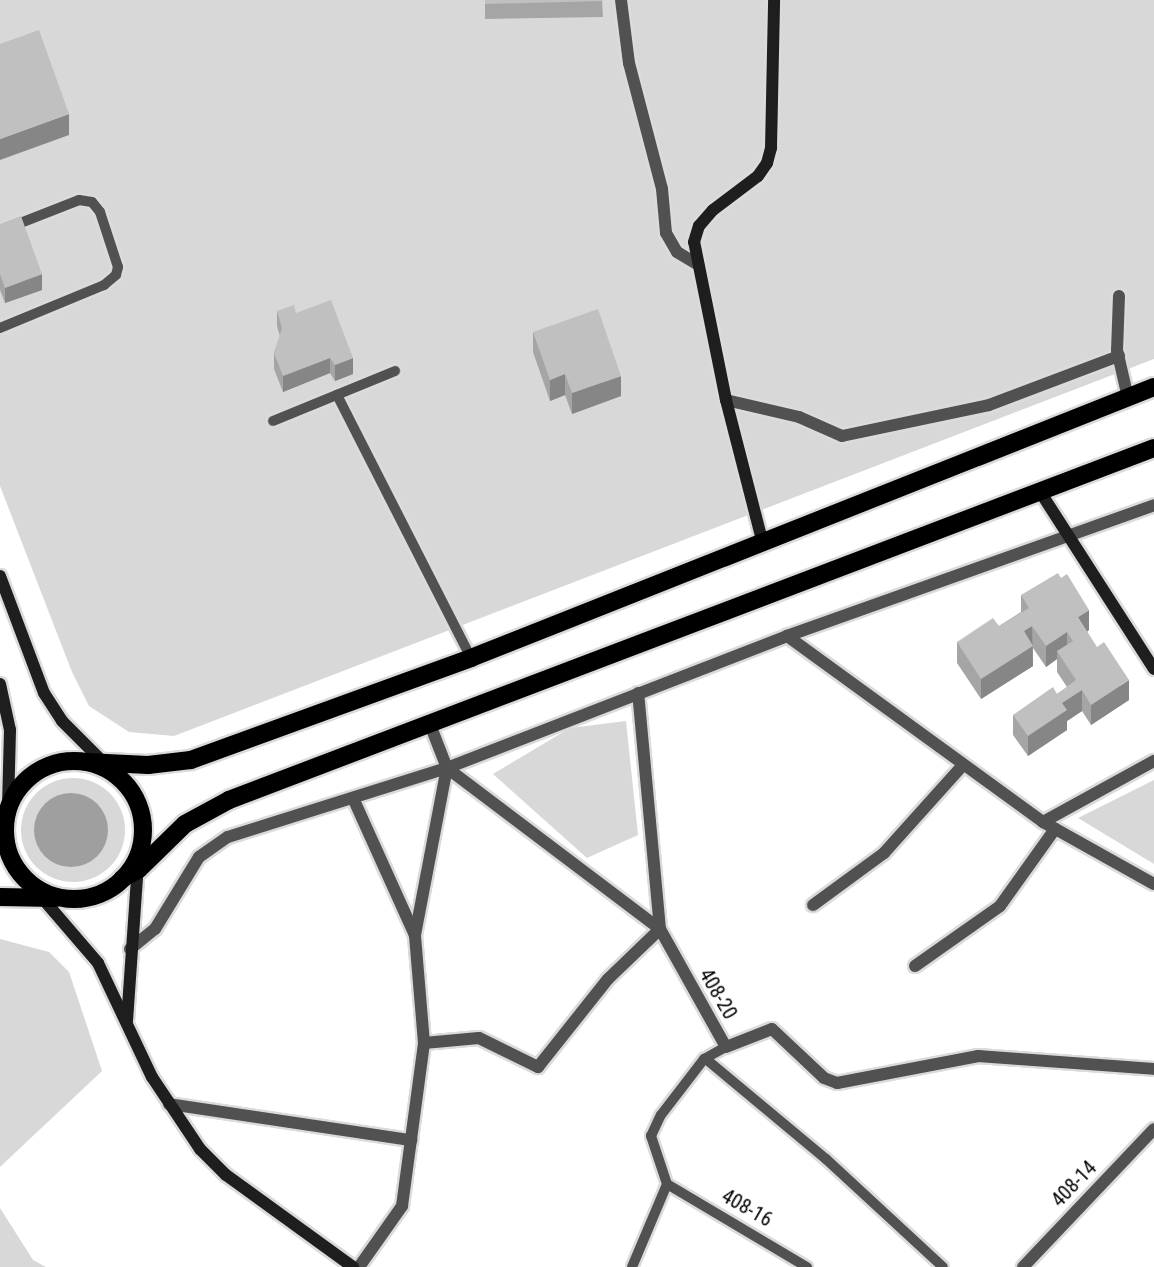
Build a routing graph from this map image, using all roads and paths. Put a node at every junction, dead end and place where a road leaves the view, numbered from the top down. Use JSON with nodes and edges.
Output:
{"nodes":[{"id":1,"x":621,"y":0,"type":"edge"},
{"id":2,"x":774,"y":0,"type":"edge"},
{"id":3,"x":0,"y":231,"type":"edge"},
{"id":4,"x":697,"y":264,"type":"junction"},
{"id":5,"x":1119,"y":296,"type":"dead end"},
{"id":6,"x":0,"y":315,"type":"edge"},
{"id":7,"x":2,"y":327,"type":"edge"},
{"id":8,"x":1119,"y":356,"type":"junction"},
{"id":9,"x":395,"y":371,"type":"dead end"},
{"id":10,"x":1154,"y":387,"type":"edge"},
{"id":11,"x":337,"y":395,"type":"junction"},
{"id":12,"x":1128,"y":398,"type":"junction"},
{"id":13,"x":726,"y":399,"type":"junction"},
{"id":14,"x":273,"y":421,"type":"dead end"},
{"id":15,"x":1154,"y":448,"type":"edge"},
{"id":16,"x":1041,"y":493,"type":"junction"},
{"id":17,"x":1154,"y":504,"type":"edge"},
{"id":18,"x":1070,"y":533,"type":"junction"},
{"id":19,"x":763,"y":544,"type":"junction"},
{"id":20,"x":0,"y":576,"type":"edge"},
{"id":21,"x":787,"y":636,"type":"junction"},
{"id":22,"x":471,"y":658,"type":"junction"},
{"id":23,"x":1154,"y":669,"type":"edge"},
{"id":24,"x":0,"y":684,"type":"edge"},
{"id":25,"x":638,"y":693,"type":"junction"},
{"id":26,"x":430,"y":726,"type":"junction"},
{"id":27,"x":1154,"y":761,"type":"edge"},
{"id":28,"x":100,"y":765,"type":"junction"},
{"id":29,"x":963,"y":765,"type":"junction"},
{"id":30,"x":447,"y":768,"type":"junction"},
{"id":31,"x":353,"y":798,"type":"junction"},
{"id":32,"x":5,"y":804,"type":"edge"},
{"id":33,"x":1043,"y":822,"type":"junction"},
{"id":34,"x":1055,"y":829,"type":"junction"},
{"id":35,"x":134,"y":866,"type":"junction"},
{"id":36,"x":1154,"y":884,"type":"edge"},
{"id":37,"x":0,"y":897,"type":"edge"},
{"id":38,"x":51,"y":899,"type":"junction"},
{"id":39,"x":813,"y":905,"type":"dead end"},
{"id":40,"x":660,"y":929,"type":"junction"},
{"id":41,"x":415,"y":935,"type":"junction"},
{"id":42,"x":130,"y":949,"type":"junction"},
{"id":43,"x":915,"y":966,"type":"dead end"},
{"id":44,"x":127,"y":1022,"type":"junction"},
{"id":45,"x":424,"y":1043,"type":"junction"},
{"id":46,"x":726,"y":1047,"type":"junction"},
{"id":47,"x":706,"y":1059,"type":"junction"},
{"id":48,"x":1154,"y":1069,"type":"edge"},
{"id":49,"x":169,"y":1104,"type":"junction"},
{"id":50,"x":1154,"y":1129,"type":"edge"},
{"id":51,"x":411,"y":1140,"type":"junction"},
{"id":52,"x":667,"y":1184,"type":"junction"},
{"id":53,"x":353,"y":1267,"type":"edge"},
{"id":54,"x":360,"y":1267,"type":"edge"},
{"id":55,"x":632,"y":1267,"type":"edge"},
{"id":56,"x":807,"y":1267,"type":"edge"},
{"id":57,"x":943,"y":1267,"type":"edge"},
{"id":58,"x":1023,"y":1267,"type":"edge"}],
"edges":[{"from":1,"to":4,"type":"street"},
{"from":2,"to":4,"type":"street"},
{"from":3,"to":7,"type":"lane"},
{"from":4,"to":13,"type":"street"},
{"from":5,"to":8,"type":"street"},
{"from":6,"to":7,"type":"lane"},
{"from":8,"to":12,"type":"street"},
{"from":8,"to":13,"type":"street"},
{"from":9,"to":11,"type":"lane"},
{"from":10,"to":12,"type":"highway"},
{"from":11,"to":14,"type":"lane"},
{"from":11,"to":22,"type":"lane"},
{"from":12,"to":19,"type":"highway"},
{"from":13,"to":19,"type":"street"},
{"from":15,"to":16,"type":"highway"},
{"from":16,"to":18,"type":"street"},
{"from":16,"to":26,"type":"highway"},
{"from":17,"to":18,"type":"street"},
{"from":18,"to":21,"type":"street"},
{"from":18,"to":23,"type":"street"},
{"from":19,"to":22,"type":"highway"},
{"from":20,"to":28,"type":"street"},
{"from":21,"to":25,"type":"street"},
{"from":21,"to":29,"type":"street"},
{"from":22,"to":28,"type":"highway"},
{"from":24,"to":32,"type":"street"},
{"from":25,"to":30,"type":"street"},
{"from":25,"to":40,"type":"street"},
{"from":26,"to":30,"type":"street"},
{"from":26,"to":35,"type":"highway"},
{"from":27,"to":33,"type":"street"},
{"from":28,"to":32,"type":"highway"},
{"from":28,"to":35,"type":"highway"},
{"from":29,"to":33,"type":"street"},
{"from":29,"to":39,"type":"street"},
{"from":30,"to":31,"type":"street"},
{"from":30,"to":40,"type":"street","name":"408-20"},
{"from":30,"to":41,"type":"street"},
{"from":31,"to":41,"type":"street"},
{"from":31,"to":42,"type":"street"},
{"from":32,"to":38,"type":"highway"},
{"from":33,"to":34,"type":"street"},
{"from":34,"to":36,"type":"street"},
{"from":34,"to":43,"type":"street"},
{"from":35,"to":38,"type":"highway"},
{"from":35,"to":42,"type":"street"},
{"from":37,"to":38,"type":"highway"},
{"from":38,"to":44,"type":"street"},
{"from":40,"to":45,"type":"street"},
{"from":40,"to":46,"type":"street","name":"408-20"},
{"from":41,"to":45,"type":"street"},
{"from":42,"to":44,"type":"street"},
{"from":44,"to":49,"type":"street"},
{"from":45,"to":51,"type":"street"},
{"from":46,"to":47,"type":"lane"},
{"from":46,"to":48,"type":"street","name":"408-20"},
{"from":47,"to":52,"type":"lane"},
{"from":47,"to":57,"type":"lane"},
{"from":49,"to":51,"type":"street"},
{"from":49,"to":53,"type":"street"},
{"from":50,"to":58,"type":"street","name":"408-14"},
{"from":51,"to":54,"type":"street"},
{"from":52,"to":55,"type":"lane"},
{"from":52,"to":56,"type":"lane","name":"408-16"}]}
